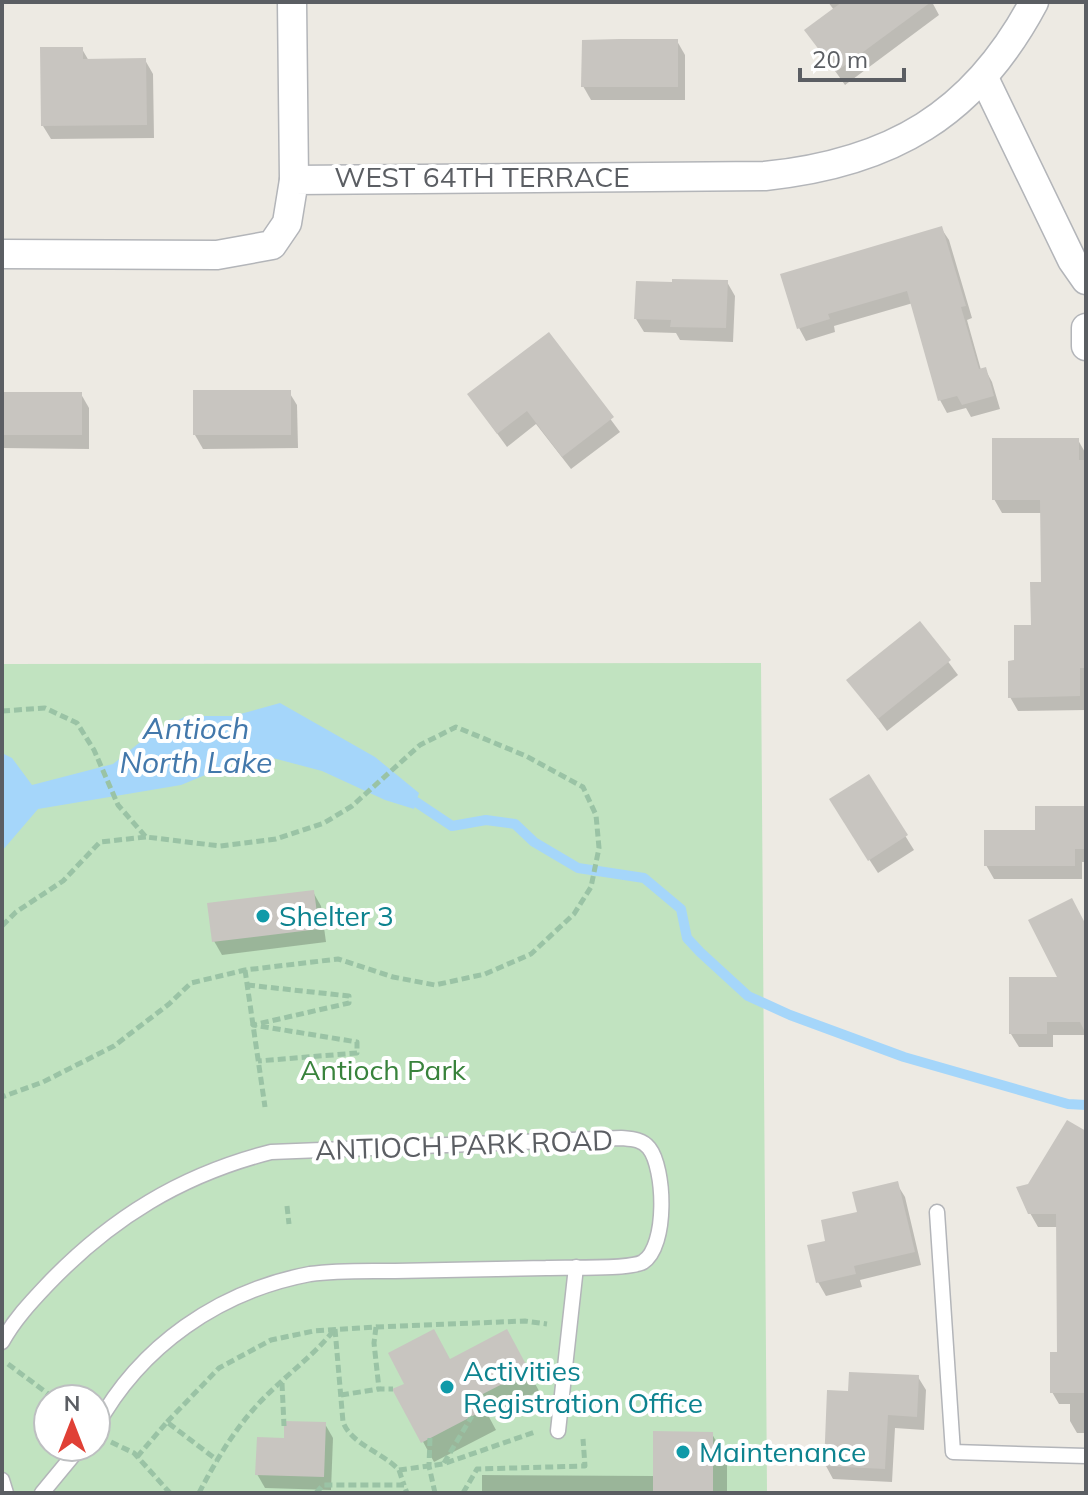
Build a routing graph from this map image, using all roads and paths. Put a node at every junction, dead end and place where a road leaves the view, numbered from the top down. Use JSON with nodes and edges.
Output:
{"nodes":[{"id":1,"x":292,"y":2,"type":"edge"},
{"id":2,"x":1034,"y":2,"type":"edge"},
{"id":3,"x":984,"y":78,"type":"junction"},
{"id":4,"x":294,"y":180,"type":"junction"},
{"id":5,"x":2,"y":254,"type":"edge"},
{"id":6,"x":1086,"y":280,"type":"edge"},
{"id":7,"x":1086,"y":328,"type":"edge"},
{"id":8,"x":1086,"y":346,"type":"edge"},
{"id":9,"x":2,"y":711,"type":"edge"},
{"id":10,"x":146,"y":837,"type":"junction"},
{"id":11,"x":2,"y":926,"type":"edge"},
{"id":12,"x":245,"y":970,"type":"junction"},
{"id":13,"x":247,"y":985,"type":"junction"},
{"id":14,"x":253,"y":1025,"type":"junction"},
{"id":15,"x":258,"y":1061,"type":"junction"},
{"id":16,"x":2,"y":1097,"type":"edge"},
{"id":17,"x":265,"y":1107,"type":"dead end"},
{"id":18,"x":287,"y":1206,"type":"dead end"},
{"id":19,"x":937,"y":1212,"type":"dead end"},
{"id":20,"x":289,"y":1224,"type":"dead end"},
{"id":21,"x":576,"y":1267,"type":"junction"},
{"id":22,"x":376,"y":1327,"type":"junction"},
{"id":23,"x":570,"y":1328,"type":"junction"},
{"id":24,"x":335,"y":1329,"type":"junction"},
{"id":25,"x":2,"y":1342,"type":"edge"},
{"id":26,"x":2,"y":1360,"type":"edge"},
{"id":27,"x":282,"y":1382,"type":"junction"},
{"id":28,"x":33,"y":1383,"type":"edge"},
{"id":29,"x":379,"y":1389,"type":"junction"},
{"id":30,"x":393,"y":1389,"type":"dead end"},
{"id":31,"x":341,"y":1395,"type":"junction"},
{"id":32,"x":112,"y":1399,"type":"edge"},
{"id":33,"x":472,"y":1416,"type":"dead end"},
{"id":34,"x":167,"y":1422,"type":"junction"},
{"id":35,"x":284,"y":1426,"type":"dead end"},
{"id":36,"x":582,"y":1427,"type":"dead end"},
{"id":37,"x":558,"y":1431,"type":"dead end"},
{"id":38,"x":529,"y":1432,"type":"dead end"},
{"id":39,"x":430,"y":1438,"type":"dead end"},
{"id":40,"x":112,"y":1439,"type":"edge"},
{"id":41,"x":1086,"y":1456,"type":"edge"},
{"id":42,"x":137,"y":1457,"type":"junction"},
{"id":43,"x":217,"y":1460,"type":"junction"},
{"id":44,"x":67,"y":1463,"type":"edge"},
{"id":45,"x":443,"y":1464,"type":"junction"},
{"id":46,"x":429,"y":1466,"type":"junction"},
{"id":47,"x":399,"y":1470,"type":"junction"},
{"id":48,"x":2,"y":1480,"type":"edge"},
{"id":49,"x":404,"y":1485,"type":"junction"},
{"id":50,"x":6,"y":1493,"type":"edge"},
{"id":51,"x":42,"y":1493,"type":"edge"},
{"id":52,"x":170,"y":1493,"type":"edge"},
{"id":53,"x":199,"y":1493,"type":"edge"},
{"id":54,"x":316,"y":1493,"type":"edge"},
{"id":55,"x":407,"y":1493,"type":"edge"},
{"id":56,"x":435,"y":1493,"type":"edge"},
{"id":57,"x":463,"y":1493,"type":"edge"}],
"edges":[{"from":1,"to":4,"type":"street"},
{"from":2,"to":3,"type":"street","name":"WEST 64TH TERRACE"},
{"from":3,"to":4,"type":"street","name":"WEST 64TH TERRACE"},
{"from":3,"to":6,"type":"street"},
{"from":4,"to":5,"type":"street","name":"WEST 64TH TERRACE"},
{"from":7,"to":8,"type":"street"},
{"from":9,"to":10,"type":"path"},
{"from":10,"to":11,"type":"path"},
{"from":10,"to":12,"type":"path"},
{"from":12,"to":13,"type":"path"},
{"from":12,"to":16,"type":"path"},
{"from":13,"to":14,"type":"path"},
{"from":13,"to":14,"type":"path"},
{"from":14,"to":15,"type":"path"},
{"from":14,"to":15,"type":"path"},
{"from":15,"to":17,"type":"path"},
{"from":18,"to":20,"type":"path"},
{"from":19,"to":41,"type":"lane"},
{"from":21,"to":23,"type":"lane"},
{"from":21,"to":25,"type":"lane","name":"ANTIOCH PARK ROAD"},
{"from":21,"to":32,"type":"lane","name":"ANTIOCH PARK ROAD"},
{"from":22,"to":23,"type":"path"},
{"from":22,"to":24,"type":"path"},
{"from":22,"to":29,"type":"path"},
{"from":23,"to":37,"type":"lane"},
{"from":24,"to":27,"type":"path"},
{"from":24,"to":31,"type":"path"},
{"from":24,"to":34,"type":"path"},
{"from":26,"to":28,"type":"path"},
{"from":27,"to":35,"type":"path"},
{"from":27,"to":43,"type":"path"},
{"from":29,"to":30,"type":"path"},
{"from":29,"to":31,"type":"path"},
{"from":31,"to":47,"type":"path"},
{"from":33,"to":45,"type":"path"},
{"from":34,"to":42,"type":"path"},
{"from":34,"to":43,"type":"path"},
{"from":36,"to":57,"type":"path"},
{"from":38,"to":45,"type":"path"},
{"from":39,"to":46,"type":"path"},
{"from":40,"to":42,"type":"path"},
{"from":42,"to":52,"type":"path"},
{"from":43,"to":53,"type":"path"},
{"from":44,"to":51,"type":"lane"},
{"from":45,"to":46,"type":"path"},
{"from":46,"to":47,"type":"path"},
{"from":46,"to":56,"type":"path"},
{"from":47,"to":49,"type":"path"},
{"from":48,"to":50,"type":"lane"},
{"from":49,"to":54,"type":"path"},
{"from":49,"to":55,"type":"path"}]}
